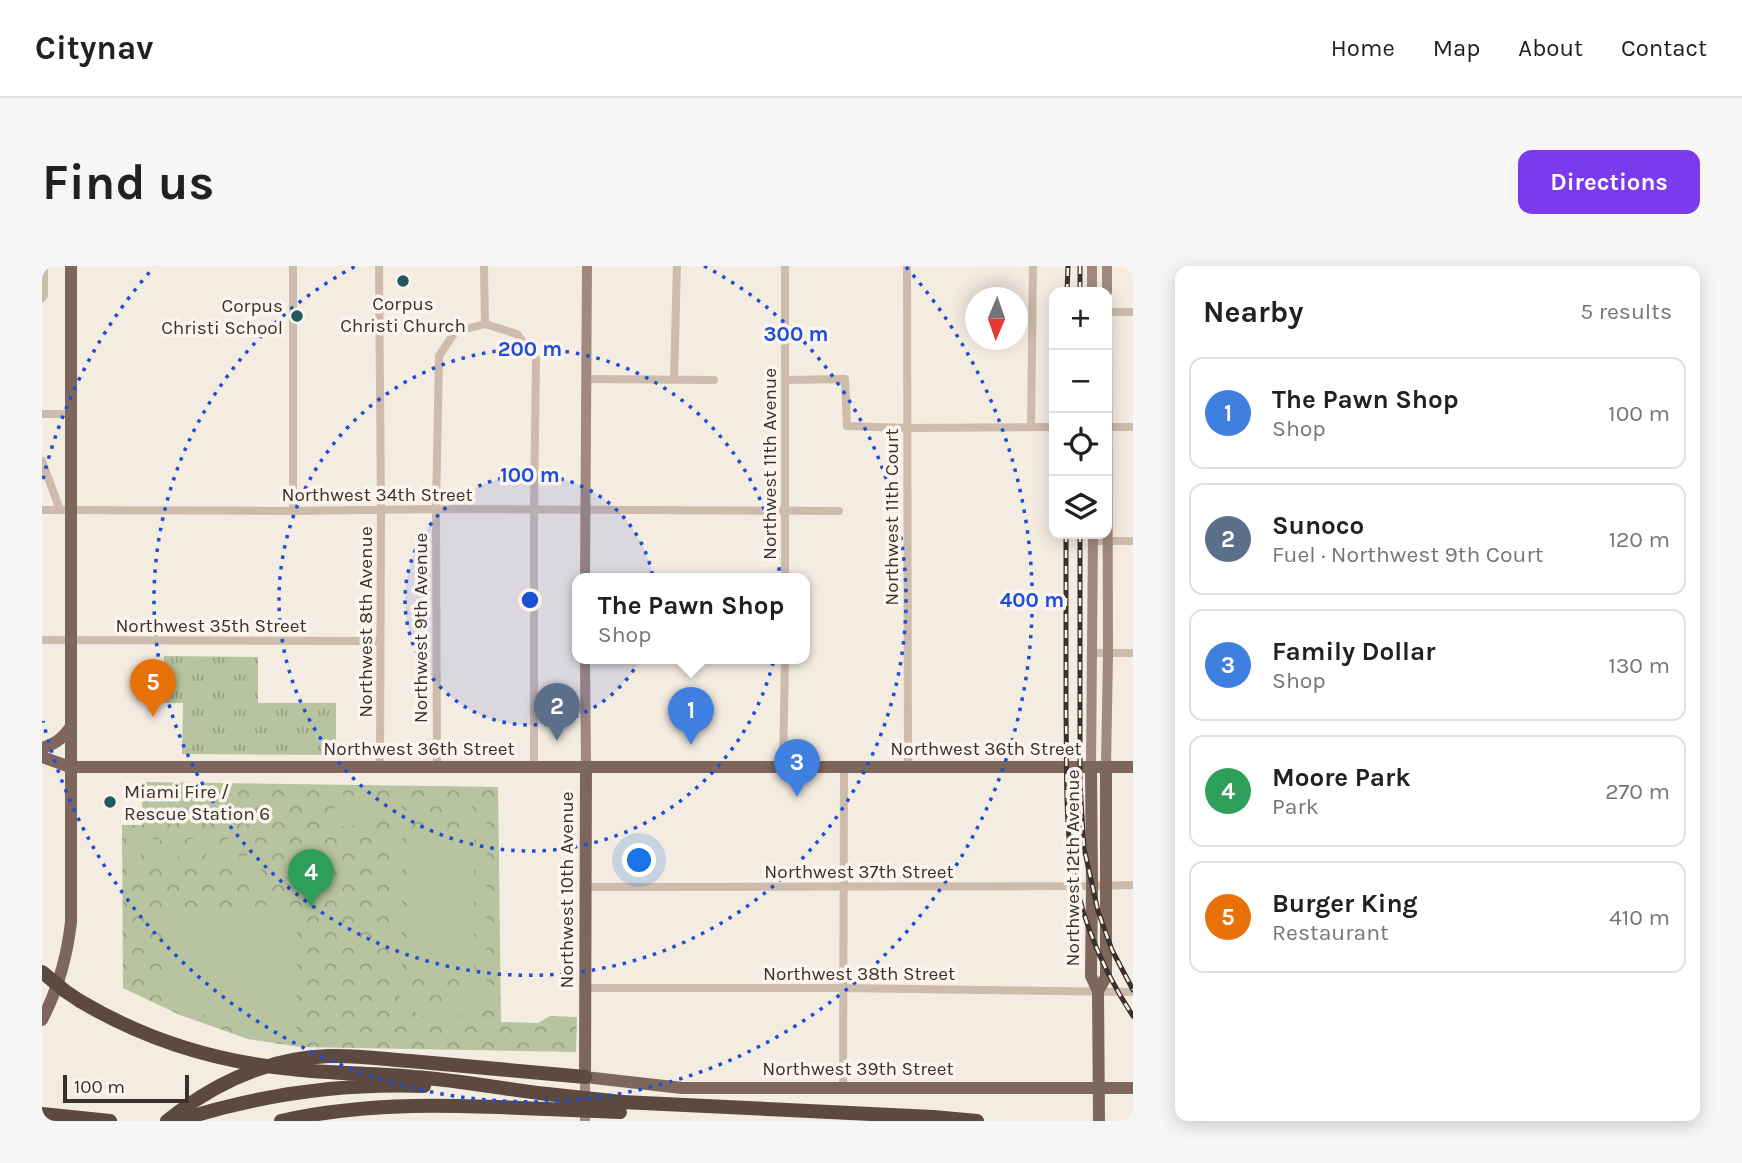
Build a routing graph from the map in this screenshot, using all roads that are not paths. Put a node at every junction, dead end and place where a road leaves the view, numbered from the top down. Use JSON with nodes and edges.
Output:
{"nodes":[{"id":1,"x":44,"y":266,"type":"edge"},
{"id":2,"x":71,"y":266,"type":"edge"},
{"id":3,"x":293,"y":266,"type":"edge"},
{"id":4,"x":379,"y":266,"type":"edge"},
{"id":5,"x":484,"y":266,"type":"edge"},
{"id":6,"x":587,"y":266,"type":"edge"},
{"id":7,"x":677,"y":266,"type":"edge"},
{"id":8,"x":785,"y":266,"type":"edge"},
{"id":9,"x":907,"y":266,"type":"edge"},
{"id":10,"x":1033,"y":266,"type":"edge"},
{"id":11,"x":1092,"y":266,"type":"edge"},
{"id":12,"x":1107,"y":266,"type":"edge"},
{"id":13,"x":1092,"y":287,"type":"edge"},
{"id":14,"x":1107,"y":287,"type":"edge"},
{"id":15,"x":42,"y":298,"type":"edge"},
{"id":16,"x":1112,"y":310,"type":"edge"},
{"id":17,"x":1133,"y":312,"type":"edge"},
{"id":18,"x":485,"y":324,"type":"junction"},
{"id":19,"x":1107,"y":350,"type":"edge"},
{"id":20,"x":586,"y":379,"type":"junction"},
{"id":21,"x":674,"y":379,"type":"junction"},
{"id":22,"x":714,"y":380,"type":"dead end"},
{"id":23,"x":785,"y":380,"type":"junction"},
{"id":24,"x":1107,"y":413,"type":"edge"},
{"id":25,"x":42,"y":414,"type":"edge"},
{"id":26,"x":71,"y":414,"type":"junction"},
{"id":27,"x":1031,"y":427,"type":"junction"},
{"id":28,"x":1049,"y":427,"type":"edge"},
{"id":29,"x":1112,"y":427,"type":"edge"},
{"id":30,"x":1133,"y":427,"type":"edge"},
{"id":31,"x":906,"y":428,"type":"junction"},
{"id":32,"x":42,"y":461,"type":"edge"},
{"id":33,"x":1107,"y":476,"type":"edge"},
{"id":34,"x":381,"y":509,"type":"junction"},
{"id":35,"x":436,"y":509,"type":"junction"},
{"id":36,"x":534,"y":509,"type":"junction"},
{"id":37,"x":42,"y":510,"type":"edge"},
{"id":38,"x":65,"y":510,"type":"junction"},
{"id":39,"x":586,"y":510,"type":"junction"},
{"id":40,"x":784,"y":510,"type":"junction"},
{"id":41,"x":293,"y":511,"type":"junction"},
{"id":42,"x":839,"y":511,"type":"dead end"},
{"id":43,"x":1093,"y":539,"type":"edge"},
{"id":44,"x":1098,"y":539,"type":"edge"},
{"id":45,"x":1108,"y":541,"type":"junction"},
{"id":46,"x":1133,"y":541,"type":"edge"},
{"id":47,"x":585,"y":573,"type":"edge"},
{"id":48,"x":785,"y":573,"type":"edge"},
{"id":49,"x":42,"y":640,"type":"edge"},
{"id":50,"x":70,"y":640,"type":"junction"},
{"id":51,"x":380,"y":641,"type":"junction"},
{"id":52,"x":1092,"y":653,"type":"junction"},
{"id":53,"x":1108,"y":653,"type":"junction"},
{"id":54,"x":1133,"y":653,"type":"edge"},
{"id":55,"x":585,"y":664,"type":"edge"},
{"id":56,"x":785,"y":664,"type":"edge"},
{"id":57,"x":70,"y":728,"type":"junction"},
{"id":58,"x":42,"y":748,"type":"edge"},
{"id":59,"x":42,"y":757,"type":"edge"},
{"id":60,"x":70,"y":766,"type":"junction"},
{"id":61,"x":534,"y":766,"type":"junction"},
{"id":62,"x":380,"y":767,"type":"junction"},
{"id":63,"x":437,"y":767,"type":"junction"},
{"id":64,"x":586,"y":767,"type":"junction"},
{"id":65,"x":908,"y":767,"type":"junction"},
{"id":66,"x":1091,"y":767,"type":"junction"},
{"id":67,"x":1106,"y":767,"type":"junction"},
{"id":68,"x":1133,"y":767,"type":"edge"},
{"id":69,"x":783,"y":768,"type":"junction"},
{"id":70,"x":844,"y":768,"type":"junction"},
{"id":71,"x":1133,"y":884,"type":"edge"},
{"id":72,"x":1107,"y":885,"type":"junction"},
{"id":73,"x":843,"y":886,"type":"junction"},
{"id":74,"x":1092,"y":886,"type":"junction"},
{"id":75,"x":585,"y":887,"type":"junction"},
{"id":76,"x":42,"y":972,"type":"edge"},
{"id":77,"x":585,"y":988,"type":"junction"},
{"id":78,"x":842,"y":988,"type":"junction"},
{"id":79,"x":1098,"y":991,"type":"junction"},
{"id":80,"x":1133,"y":992,"type":"edge"},
{"id":81,"x":42,"y":1020,"type":"edge"},
{"id":82,"x":584,"y":1077,"type":"junction"},
{"id":83,"x":842,"y":1087,"type":"junction"},
{"id":84,"x":495,"y":1088,"type":"junction"},
{"id":85,"x":1098,"y":1088,"type":"junction"},
{"id":86,"x":1133,"y":1088,"type":"edge"},
{"id":87,"x":547,"y":1102,"type":"junction"},
{"id":88,"x":42,"y":1114,"type":"edge"},
{"id":89,"x":110,"y":1121,"type":"edge"},
{"id":90,"x":167,"y":1121,"type":"edge"},
{"id":91,"x":177,"y":1121,"type":"edge"},
{"id":92,"x":281,"y":1121,"type":"edge"},
{"id":93,"x":585,"y":1121,"type":"edge"},
{"id":94,"x":977,"y":1121,"type":"edge"},
{"id":95,"x":1099,"y":1121,"type":"edge"}],
"edges":[{"from":1,"to":15,"type":"street"},
{"from":2,"to":26,"type":"main road"},
{"from":3,"to":41,"type":"street"},
{"from":4,"to":34,"type":"street","name":"Northwest 8th Avenue"},
{"from":5,"to":18,"type":"street"},
{"from":6,"to":20,"type":"main road"},
{"from":7,"to":21,"type":"street"},
{"from":8,"to":23,"type":"street","name":"Northwest 11th Avenue"},
{"from":9,"to":31,"type":"street","name":"Northwest 11th Court"},
{"from":10,"to":27,"type":"street"},
{"from":11,"to":13,"type":"main road"},
{"from":12,"to":14,"type":"main road"},
{"from":16,"to":17,"type":"street"},
{"from":18,"to":35,"type":"street","name":"Northwest 9th Avenue"},
{"from":18,"to":36,"type":"street"},
{"from":19,"to":24,"type":"main road","name":"Northwest 12th Avenue"},
{"from":20,"to":21,"type":"street"},
{"from":20,"to":39,"type":"main road"},
{"from":21,"to":22,"type":"street"},
{"from":23,"to":31,"type":"street"},
{"from":23,"to":40,"type":"street","name":"Northwest 11th Avenue"},
{"from":25,"to":26,"type":"street"},
{"from":26,"to":38,"type":"main road"},
{"from":27,"to":28,"type":"street"},
{"from":27,"to":31,"type":"street"},
{"from":29,"to":30,"type":"street"},
{"from":31,"to":65,"type":"street","name":"Northwest 11th Court"},
{"from":32,"to":38,"type":"street"},
{"from":33,"to":45,"type":"main road","name":"Northwest 12th Avenue"},
{"from":34,"to":35,"type":"street","name":"Northwest 34th Street"},
{"from":34,"to":41,"type":"street","name":"Northwest 34th Street"},
{"from":34,"to":51,"type":"street","name":"Northwest 8th Avenue"},
{"from":35,"to":36,"type":"street","name":"Northwest 34th Street"},
{"from":35,"to":63,"type":"street","name":"Northwest 9th Avenue"},
{"from":36,"to":39,"type":"street","name":"Northwest 34th Street"},
{"from":36,"to":61,"type":"street"},
{"from":37,"to":38,"type":"street","name":"Northwest 34th Street"},
{"from":38,"to":41,"type":"street","name":"Northwest 34th Street"},
{"from":38,"to":50,"type":"main road"},
{"from":39,"to":40,"type":"street","name":"Northwest 34th Street"},
{"from":39,"to":47,"type":"main road"},
{"from":40,"to":42,"type":"street","name":"Northwest 34th Street"},
{"from":40,"to":48,"type":"street","name":"Northwest 11th Avenue"},
{"from":43,"to":52,"type":"main road","name":"Northwest 12th Avenue"},
{"from":44,"to":45,"type":"street"},
{"from":45,"to":46,"type":"street"},
{"from":45,"to":53,"type":"main road","name":"Northwest 12th Avenue"},
{"from":49,"to":50,"type":"street","name":"Northwest 35th Street"},
{"from":50,"to":51,"type":"street","name":"Northwest 35th Street"},
{"from":50,"to":57,"type":"main road"},
{"from":51,"to":62,"type":"street","name":"Northwest 8th Avenue"},
{"from":52,"to":53,"type":"street"},
{"from":52,"to":66,"type":"main road","name":"Northwest 12th Avenue"},
{"from":53,"to":54,"type":"street"},
{"from":53,"to":67,"type":"main road","name":"Northwest 12th Avenue"},
{"from":55,"to":64,"type":"main road","name":"Northwest 10th Avenue"},
{"from":56,"to":69,"type":"street"},
{"from":57,"to":58,"type":"main road"},
{"from":57,"to":60,"type":"main road"},
{"from":59,"to":60,"type":"main road","name":"Northwest 36th Street"},
{"from":60,"to":62,"type":"main road","name":"Northwest 36th Street"},
{"from":60,"to":81,"type":"main road"},
{"from":61,"to":63,"type":"main road","name":"Northwest 36th Street"},
{"from":61,"to":64,"type":"main road","name":"Northwest 36th Street"},
{"from":62,"to":63,"type":"main road","name":"Northwest 36th Street"},
{"from":64,"to":69,"type":"main road","name":"Northwest 36th Street"},
{"from":64,"to":75,"type":"main road","name":"Northwest 10th Avenue"},
{"from":65,"to":66,"type":"main road","name":"Northwest 36th Street"},
{"from":65,"to":70,"type":"main road","name":"Northwest 36th Street"},
{"from":66,"to":67,"type":"main road","name":"Northwest 36th Street"},
{"from":66,"to":74,"type":"main road","name":"Northwest 12th Avenue"},
{"from":67,"to":68,"type":"main road","name":"Northwest 36th Street"},
{"from":67,"to":72,"type":"main road","name":"Northwest 12th Avenue"},
{"from":69,"to":70,"type":"main road","name":"Northwest 36th Street"},
{"from":70,"to":73,"type":"street"},
{"from":71,"to":72,"type":"street","name":"Northwest 37th Street"},
{"from":72,"to":74,"type":"street","name":"Northwest 37th Street"},
{"from":72,"to":79,"type":"main road","name":"Northwest 12th Avenue"},
{"from":73,"to":74,"type":"street","name":"Northwest 37th Street"},
{"from":73,"to":75,"type":"street","name":"Northwest 37th Street"},
{"from":73,"to":78,"type":"street"},
{"from":74,"to":79,"type":"main road","name":"Northwest 12th Avenue"},
{"from":75,"to":77,"type":"main road","name":"Northwest 10th Avenue"},
{"from":76,"to":84,"type":"highway","bridge":true},
{"from":77,"to":78,"type":"street","name":"Northwest 38th Street"},
{"from":77,"to":82,"type":"main road","name":"Northwest 10th Avenue"},
{"from":78,"to":79,"type":"street","name":"Northwest 38th Street"},
{"from":78,"to":83,"type":"street"},
{"from":79,"to":80,"type":"street","name":"Northwest 38th Street"},
{"from":79,"to":85,"type":"main road","name":"Northwest 12th Avenue"},
{"from":82,"to":83,"type":"main road","name":"Northwest 39th Street"},
{"from":82,"to":90,"type":"highway","bridge":true},
{"from":82,"to":93,"type":"main road","name":"Northwest 10th Avenue"},
{"from":83,"to":85,"type":"main road","name":"Northwest 39th Street"},
{"from":84,"to":87,"type":"highway"},
{"from":84,"to":91,"type":"highway"},
{"from":85,"to":86,"type":"main road","name":"Northwest 39th Street"},
{"from":85,"to":95,"type":"main road","name":"Northwest 12th Avenue"},
{"from":87,"to":92,"type":"highway"},
{"from":87,"to":94,"type":"highway","bridge":true},
{"from":88,"to":89,"type":"highway"}]}
